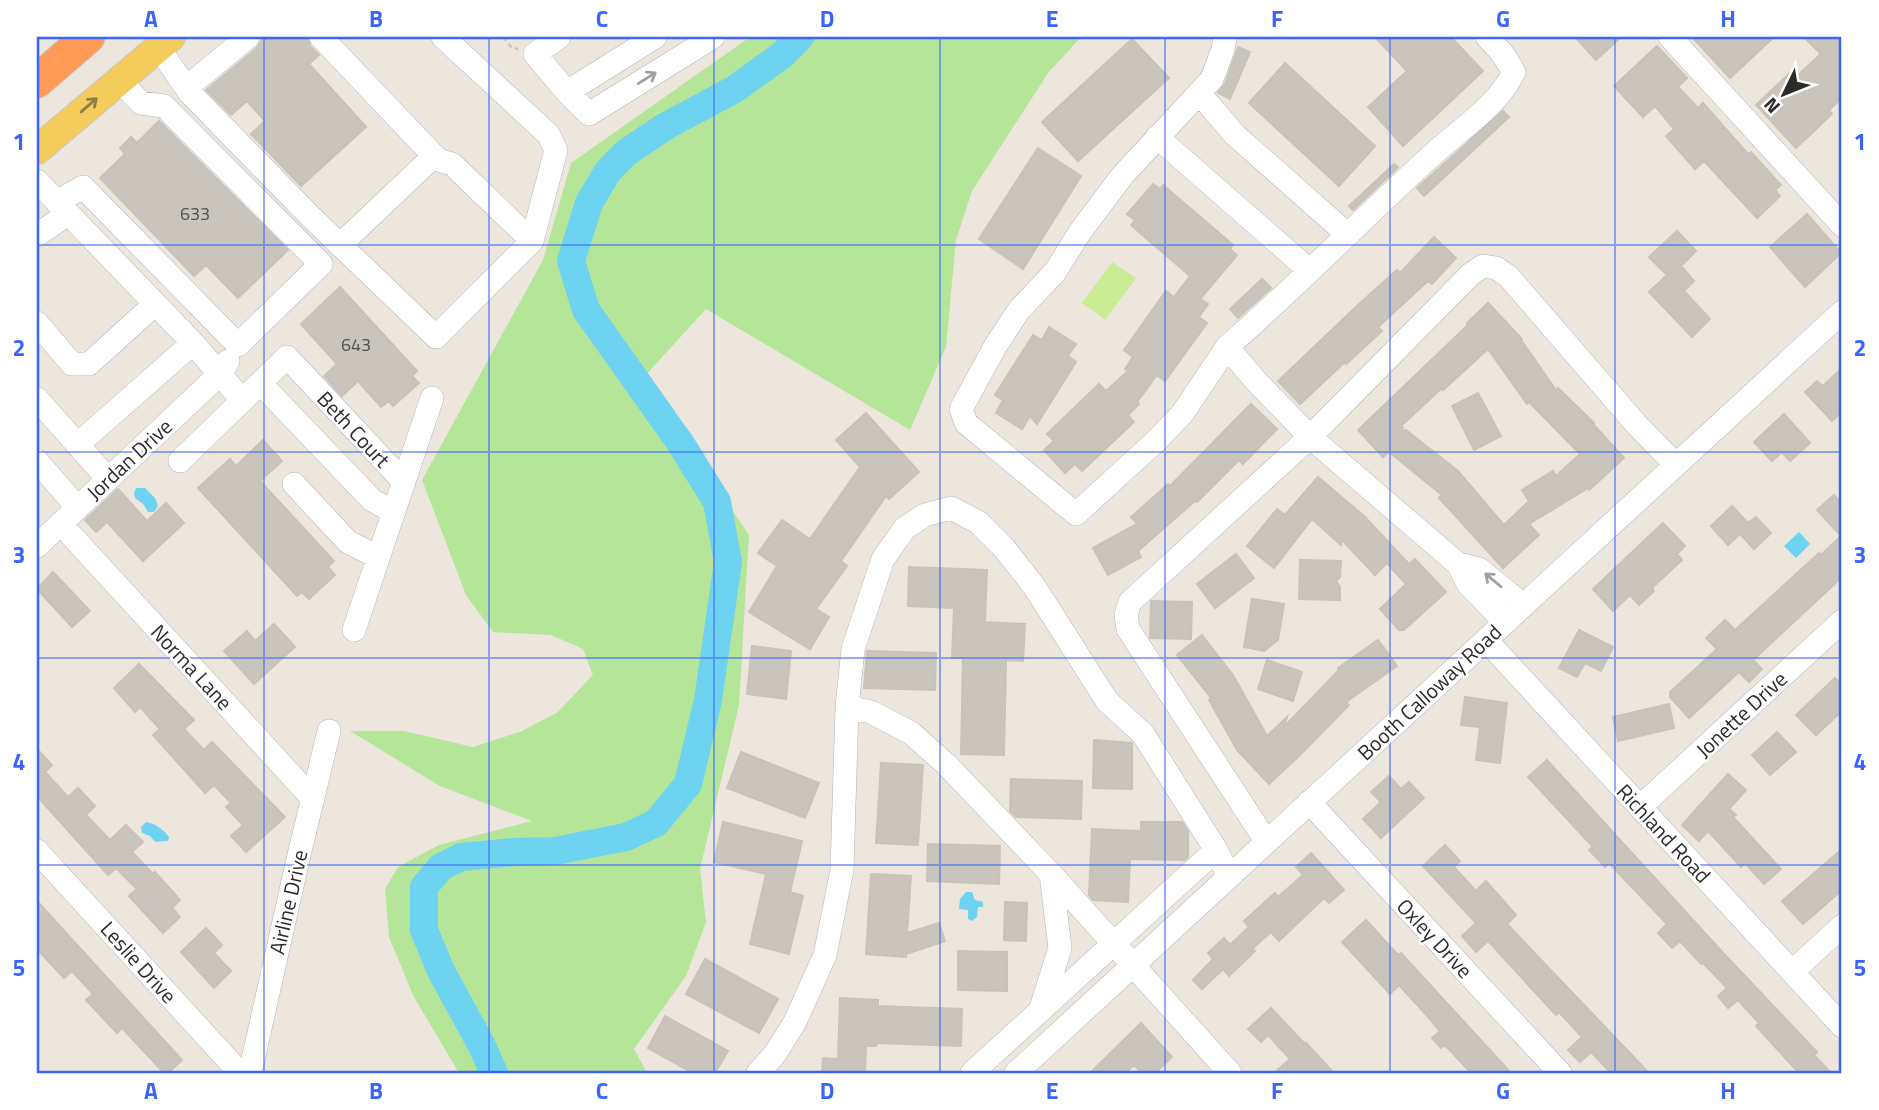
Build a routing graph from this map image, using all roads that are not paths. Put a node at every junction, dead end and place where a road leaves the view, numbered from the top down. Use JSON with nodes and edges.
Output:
{"nodes":[{"id":1,"x":88,"y":37,"type":"edge"},
{"id":2,"x":248,"y":37,"type":"edge"},
{"id":3,"x":321,"y":37,"type":"edge"},
{"id":4,"x":443,"y":37,"type":"edge"},
{"id":5,"x":559,"y":37,"type":"edge"},
{"id":6,"x":655,"y":37,"type":"edge"},
{"id":7,"x":713,"y":37,"type":"edge"},
{"id":8,"x":1225,"y":37,"type":"edge"},
{"id":9,"x":1487,"y":37,"type":"edge"},
{"id":10,"x":1670,"y":37,"type":"edge"},
{"id":11,"x":164,"y":42,"type":"edge"},
{"id":12,"x":119,"y":80,"type":"junction"},
{"id":13,"x":37,"y":81,"type":"edge"},
{"id":14,"x":187,"y":88,"type":"junction"},
{"id":15,"x":566,"y":92,"type":"junction"},
{"id":16,"x":1199,"y":93,"type":"junction"},
{"id":17,"x":1157,"y":137,"type":"junction"},
{"id":18,"x":37,"y":150,"type":"edge"},
{"id":19,"x":434,"y":156,"type":"junction"},
{"id":20,"x":37,"y":181,"type":"edge"},
{"id":21,"x":62,"y":208,"type":"junction"},
{"id":22,"x":1842,"y":225,"type":"edge"},
{"id":23,"x":1347,"y":234,"type":"junction"},
{"id":24,"x":37,"y":235,"type":"edge"},
{"id":25,"x":532,"y":241,"type":"junction"},
{"id":26,"x":340,"y":245,"type":"junction"},
{"id":27,"x":1309,"y":270,"type":"junction"},
{"id":28,"x":155,"y":304,"type":"junction"},
{"id":29,"x":1842,"y":312,"type":"edge"},
{"id":30,"x":37,"y":323,"type":"edge"},
{"id":31,"x":193,"y":343,"type":"junction"},
{"id":32,"x":238,"y":345,"type":"junction"},
{"id":33,"x":1227,"y":347,"type":"junction"},
{"id":34,"x":221,"y":373,"type":"junction"},
{"id":35,"x":260,"y":383,"type":"junction"},
{"id":36,"x":432,"y":398,"type":"dead end"},
{"id":37,"x":37,"y":399,"type":"edge"},
{"id":38,"x":242,"y":400,"type":"junction"},
{"id":39,"x":1310,"y":437,"type":"junction"},
{"id":40,"x":77,"y":445,"type":"junction"},
{"id":41,"x":37,"y":461,"type":"edge"},
{"id":42,"x":180,"y":461,"type":"dead end"},
{"id":43,"x":1676,"y":465,"type":"junction"},
{"id":44,"x":108,"y":479,"type":"junction"},
{"id":45,"x":404,"y":482,"type":"junction"},
{"id":46,"x":294,"y":484,"type":"dead end"},
{"id":47,"x":77,"y":508,"type":"junction"},
{"id":48,"x":394,"y":512,"type":"junction"},
{"id":49,"x":71,"y":535,"type":"dead end"},
{"id":50,"x":40,"y":537,"type":"edge"},
{"id":51,"x":378,"y":557,"type":"junction"},
{"id":52,"x":1458,"y":564,"type":"junction"},
{"id":53,"x":1523,"y":605,"type":"junction"},
{"id":54,"x":1842,"y":621,"type":"edge"},
{"id":55,"x":1505,"y":622,"type":"junction"},
{"id":56,"x":354,"y":630,"type":"dead end"},
{"id":57,"x":1486,"y":640,"type":"junction"},
{"id":58,"x":847,"y":707,"type":"junction"},
{"id":59,"x":329,"y":732,"type":"dead end"},
{"id":60,"x":313,"y":799,"type":"junction"},
{"id":61,"x":1309,"y":802,"type":"junction"},
{"id":62,"x":1640,"y":807,"type":"junction"},
{"id":63,"x":1266,"y":841,"type":"junction"},
{"id":64,"x":1216,"y":850,"type":"junction"},
{"id":65,"x":37,"y":851,"type":"edge"},
{"id":66,"x":1051,"y":873,"type":"junction"},
{"id":67,"x":1229,"y":876,"type":"junction"},
{"id":68,"x":1842,"y":926,"type":"edge"},
{"id":69,"x":1113,"y":943,"type":"junction"},
{"id":70,"x":1132,"y":965,"type":"junction"},
{"id":71,"x":1792,"y":972,"type":"junction"},
{"id":72,"x":1040,"y":1011,"type":"junction"},
{"id":73,"x":1842,"y":1026,"type":"edge"},
{"id":74,"x":240,"y":1073,"type":"edge"},
{"id":75,"x":250,"y":1073,"type":"edge"},
{"id":76,"x":758,"y":1073,"type":"edge"},
{"id":77,"x":972,"y":1073,"type":"edge"},
{"id":78,"x":1016,"y":1073,"type":"edge"},
{"id":79,"x":1230,"y":1073,"type":"edge"},
{"id":80,"x":1560,"y":1073,"type":"edge"}],
"edges":[{"from":1,"to":13,"type":"highway"},
{"from":2,"to":14,"type":"street"},
{"from":3,"to":19,"type":"street"},
{"from":4,"to":25,"type":"street"},
{"from":5,"to":15,"type":"street"},
{"from":6,"to":15,"type":"street"},
{"from":15,"to":7,"type":"street","one_way":true},
{"from":8,"to":16,"type":"street"},
{"from":9,"to":23,"type":"street"},
{"from":10,"to":22,"type":"street"},
{"from":11,"to":12,"type":"main road"},
{"from":11,"to":14,"type":"street"},
{"from":18,"to":12,"type":"main road","one_way":true},
{"from":12,"to":32,"type":"street","name":"Jordan Drive"},
{"from":14,"to":26,"type":"street"},
{"from":16,"to":17,"type":"street"},
{"from":16,"to":23,"type":"street"},
{"from":17,"to":27,"type":"street"},
{"from":17,"to":33,"type":"street"},
{"from":19,"to":25,"type":"street"},
{"from":19,"to":26,"type":"street"},
{"from":20,"to":21,"type":"street"},
{"from":21,"to":24,"type":"street"},
{"from":21,"to":28,"type":"street"},
{"from":21,"to":32,"type":"street"},
{"from":23,"to":27,"type":"street"},
{"from":25,"to":26,"type":"street"},
{"from":27,"to":33,"type":"street"},
{"from":28,"to":30,"type":"street"},
{"from":28,"to":31,"type":"street"},
{"from":29,"to":43,"type":"street","name":"Booth Calloway Road"},
{"from":31,"to":34,"type":"street"},
{"from":31,"to":40,"type":"street"},
{"from":32,"to":34,"type":"street","name":"Jordan Drive"},
{"from":33,"to":39,"type":"street"},
{"from":34,"to":38,"type":"street"},
{"from":34,"to":44,"type":"street","name":"Jordan Drive"},
{"from":35,"to":38,"type":"street"},
{"from":35,"to":45,"type":"street","name":"Beth Court"},
{"from":35,"to":48,"type":"street"},
{"from":36,"to":45,"type":"street"},
{"from":37,"to":40,"type":"street"},
{"from":38,"to":42,"type":"street"},
{"from":39,"to":43,"type":"street"},
{"from":39,"to":52,"type":"street"},
{"from":39,"to":63,"type":"street"},
{"from":40,"to":44,"type":"street"},
{"from":41,"to":47,"type":"street"},
{"from":43,"to":53,"type":"street","name":"Booth Calloway Road"},
{"from":44,"to":47,"type":"street","name":"Jordan Drive"},
{"from":45,"to":48,"type":"street"},
{"from":46,"to":51,"type":"street"},
{"from":47,"to":50,"type":"street","name":"Jordan Drive"},
{"from":48,"to":51,"type":"street"},
{"from":49,"to":60,"type":"street","name":"Norma Lane"},
{"from":51,"to":56,"type":"street"},
{"from":53,"to":52,"type":"street","one_way":true},
{"from":52,"to":55,"type":"street"},
{"from":53,"to":55,"type":"street","name":"Booth Calloway Road"},
{"from":54,"to":62,"type":"street","name":"Jonette Drive"},
{"from":55,"to":57,"type":"street","name":"Booth Calloway Road"},
{"from":57,"to":61,"type":"street","name":"Booth Calloway Road"},
{"from":57,"to":62,"type":"street","name":"Richland Road"},
{"from":58,"to":64,"type":"street"},
{"from":58,"to":66,"type":"street"},
{"from":58,"to":76,"type":"street"},
{"from":59,"to":60,"type":"street","name":"Airline Drive"},
{"from":60,"to":75,"type":"street","name":"Airline Drive"},
{"from":61,"to":63,"type":"street","name":"Booth Calloway Road"},
{"from":61,"to":80,"type":"street","name":"Oxley Drive"},
{"from":62,"to":71,"type":"street","name":"Richland Road"},
{"from":63,"to":67,"type":"street","name":"Booth Calloway Road"},
{"from":64,"to":67,"type":"street"},
{"from":64,"to":69,"type":"street"},
{"from":65,"to":74,"type":"street","name":"Leslie Drive"},
{"from":66,"to":69,"type":"street"},
{"from":66,"to":72,"type":"street"},
{"from":67,"to":70,"type":"street","name":"Booth Calloway Road"},
{"from":68,"to":71,"type":"street"},
{"from":69,"to":70,"type":"street"},
{"from":69,"to":72,"type":"street"},
{"from":70,"to":78,"type":"street","name":"Booth Calloway Road"},
{"from":70,"to":79,"type":"street"},
{"from":71,"to":73,"type":"street","name":"Richland Road"},
{"from":72,"to":77,"type":"street"}]}
